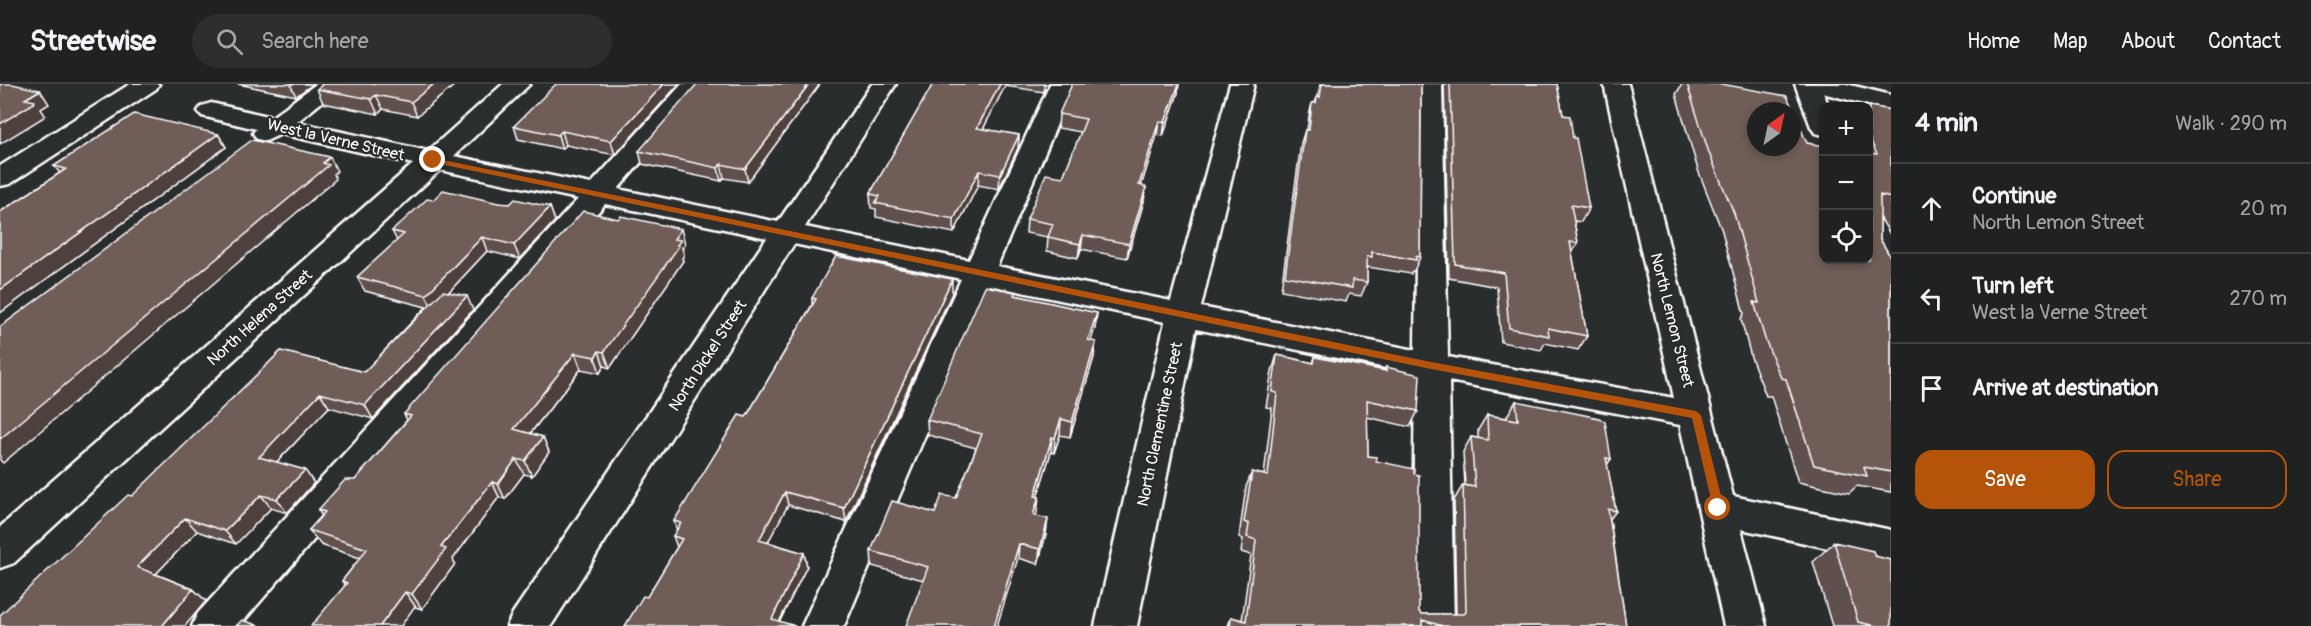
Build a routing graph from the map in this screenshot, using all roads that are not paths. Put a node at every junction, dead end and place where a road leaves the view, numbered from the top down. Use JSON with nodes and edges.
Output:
{"nodes":[{"id":1,"x":147,"y":84,"type":"edge"},
{"id":2,"x":332,"y":84,"type":"edge"},
{"id":3,"x":518,"y":84,"type":"edge"},
{"id":4,"x":696,"y":84,"type":"edge"},
{"id":5,"x":884,"y":84,"type":"edge"},
{"id":6,"x":1062,"y":84,"type":"edge"},
{"id":7,"x":1242,"y":84,"type":"edge"},
{"id":8,"x":1430,"y":84,"type":"edge"},
{"id":9,"x":1616,"y":84,"type":"edge"},
{"id":10,"x":1807,"y":84,"type":"edge"},
{"id":11,"x":1816,"y":84,"type":"edge"},
{"id":12,"x":1891,"y":103,"type":"edge"},
{"id":13,"x":211,"y":111,"type":"dead end"},
{"id":14,"x":1819,"y":114,"type":"edge"},
{"id":15,"x":277,"y":125,"type":"junction"},
{"id":16,"x":248,"y":147,"type":"edge"},
{"id":17,"x":433,"y":160,"type":"junction"},
{"id":18,"x":0,"y":178,"type":"edge"},
{"id":19,"x":598,"y":193,"type":"junction"},
{"id":20,"x":788,"y":231,"type":"junction"},
{"id":21,"x":979,"y":272,"type":"junction"},
{"id":22,"x":1183,"y":315,"type":"junction"},
{"id":23,"x":1431,"y":366,"type":"junction"},
{"id":24,"x":1696,"y":415,"type":"junction"},
{"id":25,"x":1718,"y":508,"type":"junction"},
{"id":26,"x":1891,"y":546,"type":"edge"},
{"id":27,"x":0,"y":551,"type":"edge"},
{"id":28,"x":213,"y":626,"type":"edge"},
{"id":29,"x":528,"y":626,"type":"edge"},
{"id":30,"x":823,"y":626,"type":"edge"},
{"id":31,"x":1116,"y":626,"type":"edge"},
{"id":32,"x":1433,"y":626,"type":"edge"},
{"id":33,"x":1746,"y":626,"type":"edge"}],
"edges":[{"from":1,"to":18,"type":"street"},
{"from":2,"to":15,"type":"street"},
{"from":3,"to":17,"type":"street","name":"North Helena Street"},
{"from":4,"to":19,"type":"street"},
{"from":5,"to":20,"type":"street","name":"North Dickel Street"},
{"from":6,"to":21,"type":"street"},
{"from":7,"to":22,"type":"street","name":"North Clementine Street"},
{"from":8,"to":23,"type":"street"},
{"from":9,"to":24,"type":"street","name":"North Lemon Street"},
{"from":10,"to":14,"type":"street"},
{"from":11,"to":12,"type":"street"},
{"from":13,"to":15,"type":"street","name":"West la Verne Street"},
{"from":15,"to":16,"type":"street"},
{"from":15,"to":17,"type":"street","name":"West la Verne Street"},
{"from":17,"to":19,"type":"street","name":"West la Verne Street"},
{"from":17,"to":27,"type":"street","name":"North Helena Street"},
{"from":19,"to":20,"type":"street","name":"West la Verne Street"},
{"from":19,"to":28,"type":"street"},
{"from":20,"to":21,"type":"street","name":"West la Verne Street"},
{"from":20,"to":29,"type":"street","name":"North Dickel Street"},
{"from":21,"to":22,"type":"street","name":"West la Verne Street"},
{"from":21,"to":30,"type":"street"},
{"from":22,"to":23,"type":"street","name":"West la Verne Street"},
{"from":22,"to":31,"type":"street","name":"North Clementine Street"},
{"from":23,"to":24,"type":"street","name":"West la Verne Street"},
{"from":23,"to":32,"type":"street"},
{"from":24,"to":25,"type":"street","name":"North Lemon Street"},
{"from":25,"to":26,"type":"street"},
{"from":25,"to":33,"type":"street","name":"North Lemon Street"}]}
